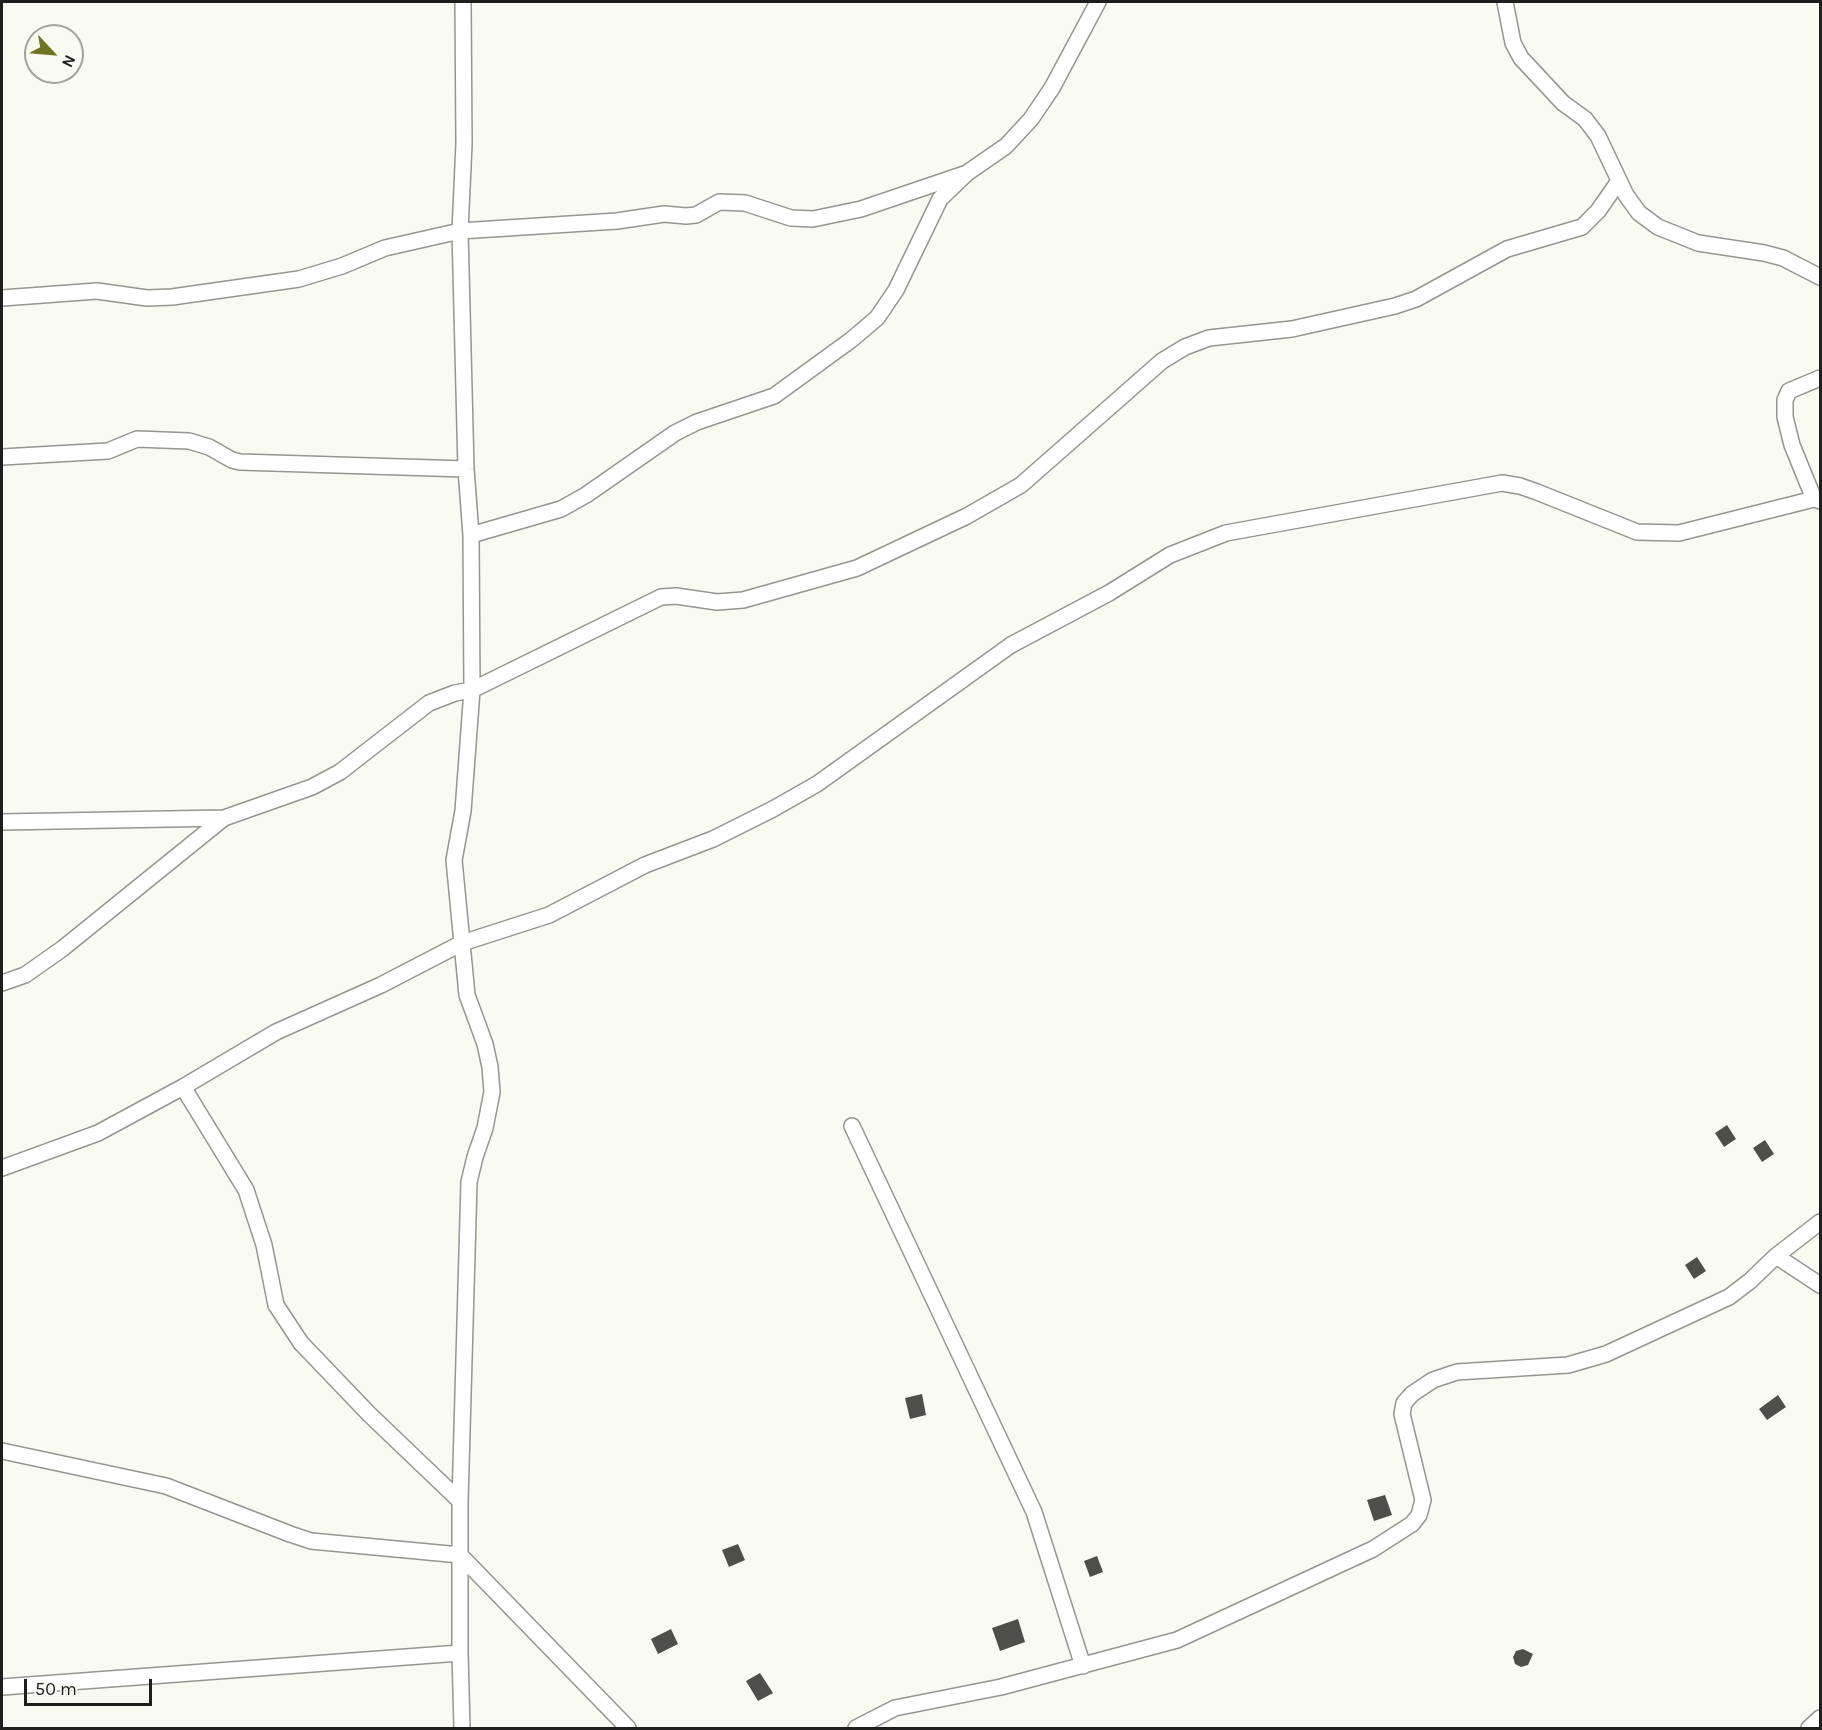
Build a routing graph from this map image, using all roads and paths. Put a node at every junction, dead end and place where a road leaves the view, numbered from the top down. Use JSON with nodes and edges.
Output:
{"nodes":[{"id":1,"x":463,"y":2,"type":"edge"},
{"id":2,"x":1098,"y":2,"type":"edge"},
{"id":3,"x":1505,"y":2,"type":"edge"},
{"id":4,"x":967,"y":173,"type":"junction"},
{"id":5,"x":1619,"y":181,"type":"junction"},
{"id":6,"x":460,"y":231,"type":"junction"},
{"id":7,"x":1821,"y":277,"type":"edge"},
{"id":8,"x":2,"y":298,"type":"edge"},
{"id":9,"x":1821,"y":378,"type":"edge"},
{"id":10,"x":2,"y":456,"type":"edge"},
{"id":11,"x":466,"y":469,"type":"junction"},
{"id":12,"x":1817,"y":500,"type":"edge"},
{"id":13,"x":471,"y":535,"type":"junction"},
{"id":14,"x":472,"y":690,"type":"junction"},
{"id":15,"x":224,"y":818,"type":"junction"},
{"id":16,"x":2,"y":822,"type":"edge"},
{"id":17,"x":462,"y":943,"type":"junction"},
{"id":18,"x":2,"y":983,"type":"edge"},
{"id":19,"x":183,"y":1087,"type":"junction"},
{"id":20,"x":852,"y":1126,"type":"dead end"},
{"id":21,"x":2,"y":1168,"type":"edge"},
{"id":22,"x":1821,"y":1222,"type":"edge"},
{"id":23,"x":1776,"y":1256,"type":"junction"},
{"id":24,"x":1821,"y":1285,"type":"edge"},
{"id":25,"x":2,"y":1451,"type":"edge"},
{"id":26,"x":460,"y":1501,"type":"junction"},
{"id":27,"x":460,"y":1555,"type":"junction"},
{"id":28,"x":460,"y":1653,"type":"junction"},
{"id":29,"x":1083,"y":1666,"type":"junction"},
{"id":30,"x":2,"y":1687,"type":"edge"},
{"id":31,"x":1821,"y":1718,"type":"edge"},
{"id":32,"x":462,"y":1728,"type":"edge"},
{"id":33,"x":628,"y":1728,"type":"edge"},
{"id":34,"x":856,"y":1728,"type":"edge"},
{"id":35,"x":1809,"y":1728,"type":"edge"}],
"edges":[{"from":1,"to":6,"type":"street"},
{"from":2,"to":4,"type":"street"},
{"from":3,"to":5,"type":"street"},
{"from":4,"to":6,"type":"street"},
{"from":4,"to":13,"type":"street"},
{"from":5,"to":7,"type":"street"},
{"from":5,"to":14,"type":"street"},
{"from":6,"to":8,"type":"street"},
{"from":6,"to":11,"type":"street"},
{"from":9,"to":12,"type":"street"},
{"from":10,"to":11,"type":"street"},
{"from":11,"to":13,"type":"street"},
{"from":12,"to":17,"type":"street"},
{"from":13,"to":14,"type":"street"},
{"from":14,"to":15,"type":"street"},
{"from":14,"to":17,"type":"street"},
{"from":15,"to":16,"type":"street"},
{"from":15,"to":18,"type":"street"},
{"from":17,"to":19,"type":"street"},
{"from":17,"to":26,"type":"street"},
{"from":19,"to":21,"type":"street"},
{"from":19,"to":26,"type":"street"},
{"from":20,"to":29,"type":"street"},
{"from":22,"to":23,"type":"street"},
{"from":23,"to":24,"type":"street"},
{"from":23,"to":29,"type":"street"},
{"from":25,"to":27,"type":"street"},
{"from":26,"to":27,"type":"street"},
{"from":27,"to":28,"type":"street"},
{"from":27,"to":33,"type":"street"},
{"from":28,"to":30,"type":"street"},
{"from":28,"to":32,"type":"street"},
{"from":29,"to":34,"type":"street"},
{"from":31,"to":35,"type":"street"}]}
